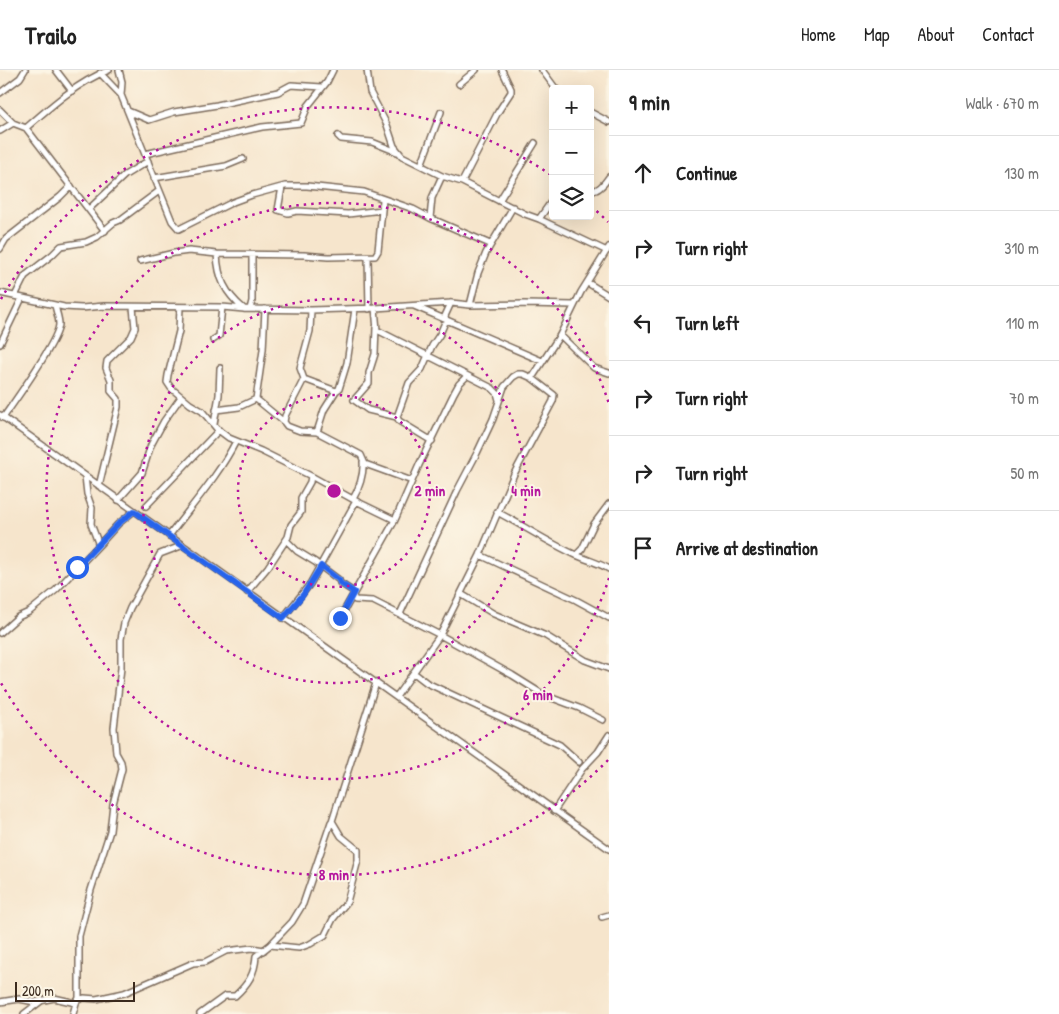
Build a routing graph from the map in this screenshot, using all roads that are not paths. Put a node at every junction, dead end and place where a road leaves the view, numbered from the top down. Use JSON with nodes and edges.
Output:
{"nodes":[{"id":1,"x":25,"y":70,"type":"edge"},
{"id":2,"x":56,"y":70,"type":"edge"},
{"id":3,"x":109,"y":70,"type":"edge"},
{"id":4,"x":119,"y":70,"type":"edge"},
{"id":5,"x":333,"y":70,"type":"edge"},
{"id":6,"x":367,"y":70,"type":"edge"},
{"id":7,"x":476,"y":70,"type":"edge"},
{"id":8,"x":502,"y":70,"type":"edge"},
{"id":9,"x":542,"y":70,"type":"edge"},
{"id":10,"x":100,"y":73,"type":"junction"},
{"id":11,"x":459,"y":84,"type":"dead end"},
{"id":12,"x":553,"y":85,"type":"edge"},
{"id":13,"x":322,"y":87,"type":"junction"},
{"id":14,"x":72,"y":91,"type":"junction"},
{"id":15,"x":0,"y":93,"type":"edge"},
{"id":16,"x":121,"y":95,"type":"junction"},
{"id":17,"x":0,"y":110,"type":"edge"},
{"id":18,"x":128,"y":110,"type":"junction"},
{"id":19,"x":441,"y":112,"type":"dead end"},
{"id":20,"x":594,"y":114,"type":"edge"},
{"id":21,"x":609,"y":122,"type":"edge"},
{"id":22,"x":12,"y":123,"type":"junction"},
{"id":23,"x":26,"y":128,"type":"junction"},
{"id":24,"x":0,"y":131,"type":"edge"},
{"id":25,"x":338,"y":136,"type":"dead end"},
{"id":26,"x":535,"y":143,"type":"dead end"},
{"id":27,"x":397,"y":152,"type":"junction"},
{"id":28,"x":145,"y":154,"type":"junction"},
{"id":29,"x":243,"y":159,"type":"dead end"},
{"id":30,"x":148,"y":161,"type":"junction"},
{"id":31,"x":421,"y":165,"type":"junction"},
{"id":32,"x":442,"y":176,"type":"junction"},
{"id":33,"x":609,"y":177,"type":"edge"},
{"id":34,"x":154,"y":178,"type":"junction"},
{"id":35,"x":462,"y":182,"type":"junction"},
{"id":36,"x":70,"y":186,"type":"junction"},
{"id":37,"x":282,"y":187,"type":"junction"},
{"id":38,"x":159,"y":189,"type":"junction"},
{"id":39,"x":594,"y":192,"type":"edge"},
{"id":40,"x":383,"y":200,"type":"junction"},
{"id":41,"x":499,"y":201,"type":"junction"},
{"id":42,"x":549,"y":205,"type":"edge"},
{"id":43,"x":512,"y":207,"type":"junction"},
{"id":44,"x":88,"y":210,"type":"junction"},
{"id":45,"x":382,"y":210,"type":"junction"},
{"id":46,"x":430,"y":218,"type":"junction"},
{"id":47,"x":539,"y":219,"type":"junction"},
{"id":48,"x":105,"y":231,"type":"junction"},
{"id":49,"x":490,"y":244,"type":"junction"},
{"id":50,"x":0,"y":249,"type":"edge"},
{"id":51,"x":608,"y":249,"type":"edge"},
{"id":52,"x":217,"y":254,"type":"junction"},
{"id":53,"x":252,"y":255,"type":"junction"},
{"id":54,"x":368,"y":257,"type":"junction"},
{"id":55,"x":140,"y":261,"type":"dead end"},
{"id":56,"x":588,"y":282,"type":"junction"},
{"id":57,"x":0,"y":293,"type":"edge"},
{"id":58,"x":15,"y":296,"type":"junction"},
{"id":59,"x":609,"y":296,"type":"edge"},
{"id":60,"x":22,"y":298,"type":"junction"},
{"id":61,"x":450,"y":302,"type":"junction"},
{"id":62,"x":55,"y":305,"type":"junction"},
{"id":63,"x":412,"y":305,"type":"junction"},
{"id":64,"x":470,"y":305,"type":"junction"},
{"id":65,"x":574,"y":305,"type":"junction"},
{"id":66,"x":133,"y":307,"type":"junction"},
{"id":67,"x":180,"y":307,"type":"junction"},
{"id":68,"x":222,"y":307,"type":"junction"},
{"id":69,"x":244,"y":309,"type":"junction"},
{"id":70,"x":250,"y":309,"type":"junction"},
{"id":71,"x":265,"y":309,"type":"junction"},
{"id":72,"x":355,"y":309,"type":"junction"},
{"id":73,"x":372,"y":309,"type":"junction"},
{"id":74,"x":311,"y":310,"type":"junction"},
{"id":75,"x":446,"y":320,"type":"junction"},
{"id":76,"x":376,"y":326,"type":"junction"},
{"id":77,"x":560,"y":335,"type":"junction"},
{"id":78,"x":213,"y":340,"type":"dead end"},
{"id":79,"x":0,"y":344,"type":"edge"},
{"id":80,"x":428,"y":355,"type":"junction"},
{"id":81,"x":542,"y":361,"type":"junction"},
{"id":82,"x":220,"y":368,"type":"dead end"},
{"id":83,"x":609,"y":373,"type":"edge"},
{"id":84,"x":467,"y":376,"type":"junction"},
{"id":85,"x":532,"y":378,"type":"junction"},
{"id":86,"x":304,"y":379,"type":"junction"},
{"id":87,"x":504,"y":387,"type":"junction"},
{"id":88,"x":492,"y":388,"type":"junction"},
{"id":89,"x":336,"y":391,"type":"junction"},
{"id":90,"x":181,"y":397,"type":"junction"},
{"id":91,"x":256,"y":399,"type":"junction"},
{"id":92,"x":499,"y":400,"type":"junction"},
{"id":93,"x":216,"y":410,"type":"junction"},
{"id":94,"x":2,"y":417,"type":"edge"},
{"id":95,"x":397,"y":417,"type":"junction"},
{"id":96,"x":284,"y":422,"type":"junction"},
{"id":97,"x":214,"y":424,"type":"junction"},
{"id":98,"x":219,"y":430,"type":"junction"},
{"id":99,"x":317,"y":432,"type":"junction"},
{"id":100,"x":236,"y":440,"type":"junction"},
{"id":101,"x":432,"y":441,"type":"junction"},
{"id":102,"x":362,"y":460,"type":"junction"},
{"id":103,"x":85,"y":476,"type":"junction"},
{"id":104,"x":311,"y":476,"type":"junction"},
{"id":105,"x":412,"y":481,"type":"junction"},
{"id":106,"x":99,"y":486,"type":"junction"},
{"id":107,"x":118,"y":500,"type":"junction"},
{"id":108,"x":355,"y":500,"type":"junction"},
{"id":109,"x":609,"y":504,"type":"edge"},
{"id":110,"x":146,"y":506,"type":"dead end"},
{"id":111,"x":134,"y":511,"type":"junction"},
{"id":112,"x":497,"y":512,"type":"junction"},
{"id":113,"x":395,"y":520,"type":"junction"},
{"id":114,"x":169,"y":536,"type":"junction"},
{"id":115,"x":286,"y":540,"type":"junction"},
{"id":116,"x":99,"y":545,"type":"junction"},
{"id":117,"x":181,"y":546,"type":"junction"},
{"id":118,"x":480,"y":555,"type":"junction"},
{"id":119,"x":576,"y":555,"type":"junction"},
{"id":120,"x":321,"y":566,"type":"junction"},
{"id":121,"x":609,"y":569,"type":"edge"},
{"id":122,"x":247,"y":592,"type":"junction"},
{"id":123,"x":353,"y":594,"type":"junction"},
{"id":124,"x":462,"y":594,"type":"junction"},
{"id":125,"x":400,"y":614,"type":"junction"},
{"id":126,"x":283,"y":618,"type":"junction"},
{"id":127,"x":340,"y":618,"type":"dead end"},
{"id":128,"x":609,"y":618,"type":"edge"},
{"id":129,"x":0,"y":632,"type":"edge"},
{"id":130,"x":440,"y":635,"type":"junction"},
{"id":131,"x":609,"y":669,"type":"edge"},
{"id":132,"x":414,"y":673,"type":"junction"},
{"id":133,"x":376,"y":683,"type":"junction"},
{"id":134,"x":396,"y":697,"type":"junction"},
{"id":135,"x":603,"y":720,"type":"dead end"},
{"id":136,"x":609,"y":735,"type":"edge"},
{"id":137,"x":579,"y":762,"type":"dead end"},
{"id":138,"x":554,"y":811,"type":"junction"},
{"id":139,"x":332,"y":821,"type":"junction"},
{"id":140,"x":609,"y":849,"type":"edge"},
{"id":141,"x":609,"y":915,"type":"edge"},
{"id":142,"x":602,"y":916,"type":"dead end"},
{"id":143,"x":270,"y":945,"type":"junction"},
{"id":144,"x":264,"y":950,"type":"junction"},
{"id":145,"x":41,"y":1001,"type":"junction"},
{"id":146,"x":76,"y":1001,"type":"junction"},
{"id":147,"x":0,"y":1002,"type":"edge"},
{"id":148,"x":24,"y":1014,"type":"edge"},
{"id":149,"x":73,"y":1014,"type":"edge"},
{"id":150,"x":200,"y":1014,"type":"edge"}],
"edges":[{"from":1,"to":15,"type":"street"},
{"from":2,"to":14,"type":"street"},
{"from":3,"to":10,"type":"street"},
{"from":4,"to":16,"type":"street"},
{"from":5,"to":13,"type":"street"},
{"from":6,"to":27,"type":"street"},
{"from":7,"to":11,"type":"street"},
{"from":8,"to":35,"type":"street"},
{"from":9,"to":12,"type":"street"},
{"from":10,"to":14,"type":"street"},
{"from":10,"to":16,"type":"street"},
{"from":13,"to":18,"type":"street"},
{"from":13,"to":28,"type":"street"},
{"from":14,"to":23,"type":"street"},
{"from":16,"to":18,"type":"street"},
{"from":17,"to":22,"type":"street"},
{"from":18,"to":28,"type":"street"},
{"from":19,"to":31,"type":"street"},
{"from":20,"to":21,"type":"street"},
{"from":22,"to":23,"type":"street"},
{"from":22,"to":24,"type":"street"},
{"from":23,"to":36,"type":"street"},
{"from":25,"to":27,"type":"street"},
{"from":26,"to":41,"type":"street"},
{"from":27,"to":31,"type":"street"},
{"from":28,"to":30,"type":"street"},
{"from":29,"to":34,"type":"street"},
{"from":30,"to":34,"type":"street"},
{"from":30,"to":44,"type":"street"},
{"from":31,"to":32,"type":"street"},
{"from":32,"to":35,"type":"street"},
{"from":32,"to":46,"type":"street"},
{"from":33,"to":39,"type":"street"},
{"from":34,"to":38,"type":"street"},
{"from":35,"to":41,"type":"street"},
{"from":36,"to":44,"type":"street"},
{"from":36,"to":50,"type":"street"},
{"from":37,"to":38,"type":"street"},
{"from":37,"to":40,"type":"street"},
{"from":37,"to":45,"type":"street"},
{"from":38,"to":48,"type":"street"},
{"from":40,"to":45,"type":"street"},
{"from":40,"to":46,"type":"street"},
{"from":41,"to":43,"type":"street"},
{"from":42,"to":47,"type":"street"},
{"from":43,"to":47,"type":"street"},
{"from":43,"to":49,"type":"street"},
{"from":44,"to":48,"type":"street"},
{"from":45,"to":54,"type":"street"},
{"from":46,"to":49,"type":"street"},
{"from":47,"to":51,"type":"street"},
{"from":48,"to":58,"type":"street"},
{"from":49,"to":64,"type":"street"},
{"from":51,"to":56,"type":"street"},
{"from":52,"to":53,"type":"street"},
{"from":52,"to":55,"type":"street"},
{"from":52,"to":69,"type":"street"},
{"from":53,"to":54,"type":"street"},
{"from":53,"to":70,"type":"street"},
{"from":54,"to":73,"type":"street"},
{"from":56,"to":59,"type":"street"},
{"from":56,"to":65,"type":"street"},
{"from":57,"to":58,"type":"street"},
{"from":58,"to":60,"type":"street"},
{"from":60,"to":62,"type":"street"},
{"from":60,"to":79,"type":"street"},
{"from":61,"to":63,"type":"street"},
{"from":61,"to":64,"type":"street"},
{"from":61,"to":75,"type":"street"},
{"from":62,"to":66,"type":"street"},
{"from":62,"to":94,"type":"street"},
{"from":63,"to":73,"type":"street"},
{"from":63,"to":75,"type":"street"},
{"from":64,"to":65,"type":"street"},
{"from":65,"to":77,"type":"street"},
{"from":66,"to":67,"type":"street"},
{"from":66,"to":106,"type":"street"},
{"from":67,"to":68,"type":"street"},
{"from":67,"to":90,"type":"street"},
{"from":68,"to":69,"type":"street"},
{"from":68,"to":78,"type":"street"},
{"from":69,"to":70,"type":"street"},
{"from":70,"to":71,"type":"street"},
{"from":71,"to":74,"type":"street"},
{"from":71,"to":91,"type":"street"},
{"from":72,"to":73,"type":"street"},
{"from":72,"to":74,"type":"street"},
{"from":72,"to":89,"type":"street"},
{"from":73,"to":76,"type":"street"},
{"from":74,"to":86,"type":"street"},
{"from":75,"to":80,"type":"street"},
{"from":75,"to":81,"type":"street"},
{"from":76,"to":80,"type":"street"},
{"from":76,"to":95,"type":"street"},
{"from":77,"to":81,"type":"street"},
{"from":77,"to":83,"type":"street"},
{"from":80,"to":84,"type":"street"},
{"from":80,"to":95,"type":"street"},
{"from":81,"to":85,"type":"street"},
{"from":82,"to":93,"type":"street"},
{"from":84,"to":88,"type":"street"},
{"from":84,"to":101,"type":"street"},
{"from":85,"to":87,"type":"street"},
{"from":85,"to":112,"type":"street"},
{"from":86,"to":89,"type":"street"},
{"from":86,"to":96,"type":"street"},
{"from":87,"to":88,"type":"street"},
{"from":87,"to":92,"type":"street"},
{"from":88,"to":92,"type":"street"},
{"from":89,"to":99,"type":"street"},
{"from":90,"to":97,"type":"street"},
{"from":90,"to":107,"type":"street"},
{"from":91,"to":93,"type":"street"},
{"from":91,"to":96,"type":"street"},
{"from":92,"to":125,"type":"street"},
{"from":93,"to":97,"type":"street"},
{"from":94,"to":103,"type":"street"},
{"from":95,"to":101,"type":"street"},
{"from":96,"to":99,"type":"street"},
{"from":97,"to":98,"type":"street"},
{"from":98,"to":100,"type":"street"},
{"from":98,"to":110,"type":"street"},
{"from":99,"to":102,"type":"street"},
{"from":100,"to":104,"type":"street"},
{"from":100,"to":114,"type":"street"},
{"from":101,"to":105,"type":"street"},
{"from":102,"to":105,"type":"street"},
{"from":102,"to":108,"type":"street"},
{"from":103,"to":106,"type":"street"},
{"from":103,"to":116,"type":"street"},
{"from":104,"to":108,"type":"street"},
{"from":104,"to":115,"type":"street"},
{"from":105,"to":113,"type":"street"},
{"from":106,"to":107,"type":"street"},
{"from":107,"to":111,"type":"street"},
{"from":108,"to":113,"type":"street"},
{"from":108,"to":120,"type":"street"},
{"from":109,"to":119,"type":"street"},
{"from":111,"to":114,"type":"street"},
{"from":111,"to":116,"type":"street"},
{"from":112,"to":118,"type":"street"},
{"from":112,"to":119,"type":"street"},
{"from":113,"to":123,"type":"street"},
{"from":114,"to":117,"type":"street"},
{"from":115,"to":120,"type":"street"},
{"from":115,"to":122,"type":"street"},
{"from":116,"to":129,"type":"street"},
{"from":117,"to":122,"type":"street"},
{"from":117,"to":146,"type":"street"},
{"from":118,"to":124,"type":"street"},
{"from":118,"to":128,"type":"street"},
{"from":119,"to":121,"type":"street"},
{"from":120,"to":123,"type":"street"},
{"from":120,"to":126,"type":"street"},
{"from":122,"to":126,"type":"street"},
{"from":123,"to":125,"type":"street"},
{"from":123,"to":127,"type":"street"},
{"from":124,"to":130,"type":"street"},
{"from":124,"to":131,"type":"street"},
{"from":125,"to":130,"type":"street"},
{"from":126,"to":133,"type":"street"},
{"from":130,"to":132,"type":"street"},
{"from":130,"to":135,"type":"street"},
{"from":132,"to":134,"type":"street"},
{"from":132,"to":137,"type":"street"},
{"from":133,"to":134,"type":"street"},
{"from":133,"to":139,"type":"street"},
{"from":134,"to":138,"type":"street"},
{"from":136,"to":138,"type":"street"},
{"from":138,"to":140,"type":"street"},
{"from":139,"to":143,"type":"street"},
{"from":139,"to":143,"type":"street"},
{"from":141,"to":142,"type":"street"},
{"from":143,"to":144,"type":"street"},
{"from":144,"to":146,"type":"street"},
{"from":144,"to":150,"type":"street"},
{"from":145,"to":146,"type":"street"},
{"from":145,"to":147,"type":"street"},
{"from":145,"to":148,"type":"street"},
{"from":146,"to":149,"type":"street"}]}
